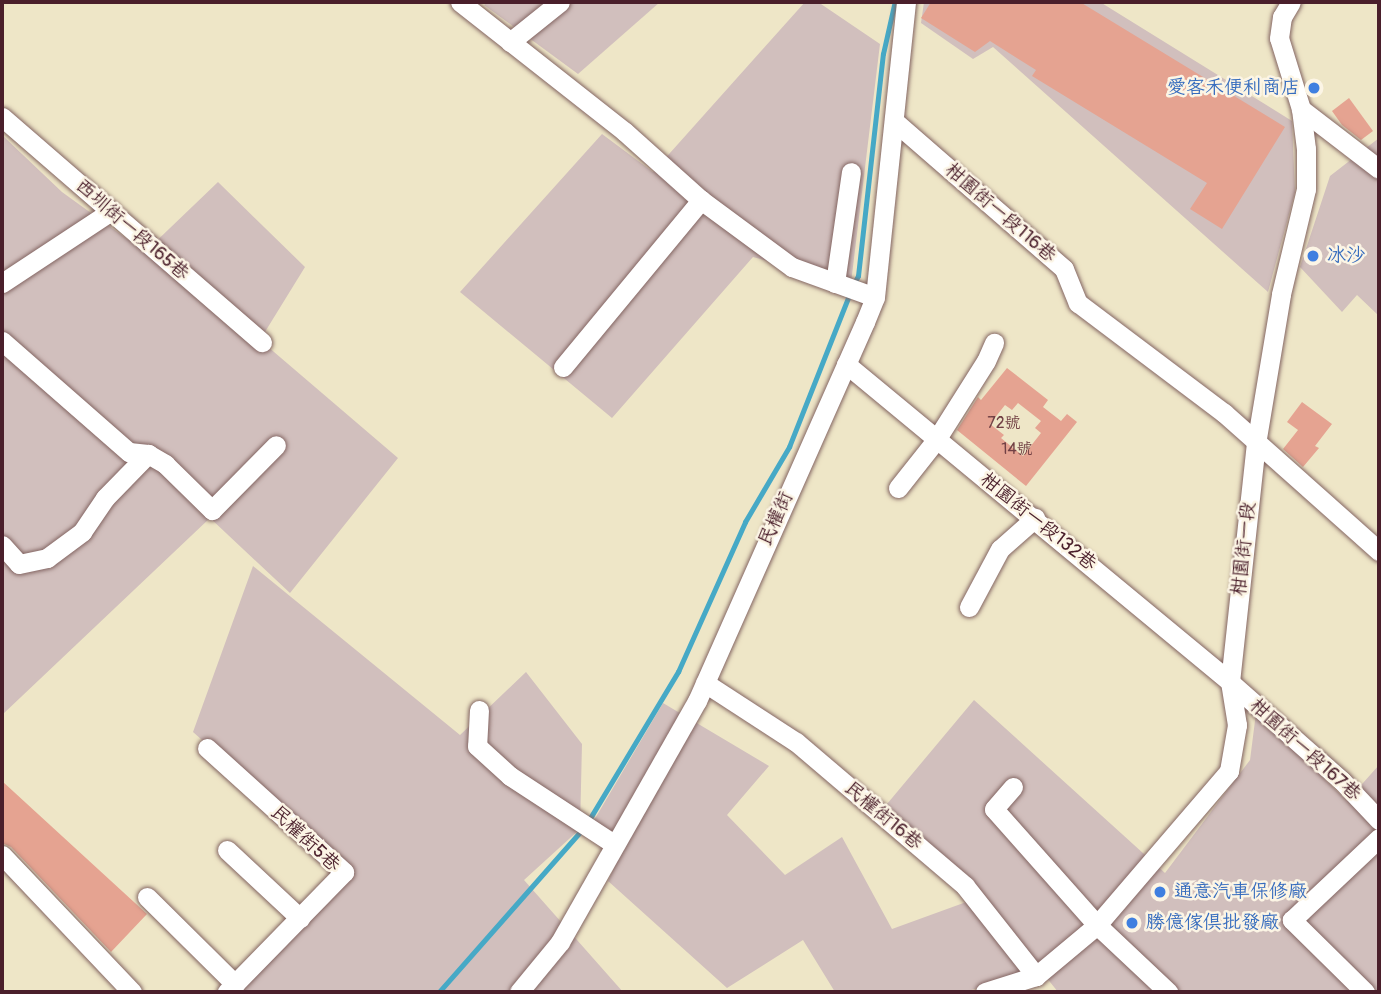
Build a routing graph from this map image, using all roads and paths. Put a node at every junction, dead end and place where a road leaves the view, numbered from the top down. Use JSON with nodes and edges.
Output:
{"nodes":[{"id":1,"x":460,"y":2,"type":"edge"},
{"id":2,"x":560,"y":2,"type":"edge"},
{"id":3,"x":905,"y":2,"type":"edge"},
{"id":4,"x":1292,"y":2,"type":"edge"},
{"id":5,"x":510,"y":42,"type":"junction"},
{"id":6,"x":1301,"y":109,"type":"junction"},
{"id":7,"x":2,"y":117,"type":"edge"},
{"id":8,"x":894,"y":121,"type":"junction"},
{"id":9,"x":1379,"y":169,"type":"edge"},
{"id":10,"x":851,"y":172,"type":"dead end"},
{"id":11,"x":701,"y":200,"type":"junction"},
{"id":12,"x":111,"y":211,"type":"junction"},
{"id":13,"x":2,"y":283,"type":"edge"},
{"id":14,"x":835,"y":283,"type":"junction"},
{"id":15,"x":875,"y":297,"type":"junction"},
{"id":16,"x":2,"y":341,"type":"edge"},
{"id":17,"x":262,"y":342,"type":"dead end"},
{"id":18,"x":994,"y":343,"type":"dead end"},
{"id":19,"x":846,"y":364,"type":"junction"},
{"id":20,"x":564,"y":367,"type":"dead end"},
{"id":21,"x":936,"y":440,"type":"junction"},
{"id":22,"x":1256,"y":444,"type":"junction"},
{"id":23,"x":276,"y":445,"type":"dead end"},
{"id":24,"x":148,"y":454,"type":"junction"},
{"id":25,"x":898,"y":488,"type":"dead end"},
{"id":26,"x":1035,"y":518,"type":"junction"},
{"id":27,"x":2,"y":545,"type":"edge"},
{"id":28,"x":1379,"y":551,"type":"edge"},
{"id":29,"x":969,"y":607,"type":"dead end"},
{"id":30,"x":705,"y":682,"type":"junction"},
{"id":31,"x":1230,"y":682,"type":"junction"},
{"id":32,"x":479,"y":710,"type":"dead end"},
{"id":33,"x":207,"y":748,"type":"dead end"},
{"id":34,"x":1013,"y":787,"type":"dead end"},
{"id":35,"x":1379,"y":820,"type":"edge"},
{"id":36,"x":1379,"y":838,"type":"edge"},
{"id":37,"x":614,"y":844,"type":"junction"},
{"id":38,"x":227,"y":849,"type":"dead end"},
{"id":39,"x":2,"y":855,"type":"edge"},
{"id":40,"x":147,"y":897,"type":"dead end"},
{"id":41,"x":300,"y":918,"type":"junction"},
{"id":42,"x":1097,"y":925,"type":"junction"},
{"id":43,"x":1037,"y":976,"type":"junction"},
{"id":44,"x":231,"y":988,"type":"edge"},
{"id":45,"x":132,"y":992,"type":"edge"},
{"id":46,"x":519,"y":992,"type":"edge"},
{"id":47,"x":985,"y":992,"type":"edge"},
{"id":48,"x":1168,"y":992,"type":"edge"},
{"id":49,"x":1365,"y":992,"type":"edge"}],
"edges":[{"from":1,"to":5,"type":"street"},
{"from":2,"to":5,"type":"street"},
{"from":3,"to":8,"type":"street","name":"民權街"},
{"from":4,"to":6,"type":"street","name":"柑園街一段"},
{"from":5,"to":11,"type":"street"},
{"from":6,"to":9,"type":"street"},
{"from":6,"to":22,"type":"street","name":"柑園街一段"},
{"from":7,"to":12,"type":"street","name":"西圳街一段165巷"},
{"from":8,"to":15,"type":"street","name":"民權街"},
{"from":8,"to":22,"type":"street","name":"柑園街一段116巷"},
{"from":10,"to":14,"type":"street"},
{"from":11,"to":14,"type":"street"},
{"from":11,"to":20,"type":"street"},
{"from":12,"to":13,"type":"street"},
{"from":12,"to":17,"type":"street","name":"西圳街一段165巷"},
{"from":14,"to":15,"type":"street"},
{"from":15,"to":19,"type":"street","name":"民權街"},
{"from":16,"to":24,"type":"street"},
{"from":18,"to":21,"type":"street"},
{"from":19,"to":21,"type":"street","name":"柑園街一段132巷"},
{"from":19,"to":30,"type":"street","name":"民權街"},
{"from":21,"to":25,"type":"street"},
{"from":21,"to":26,"type":"street","name":"柑園街一段132巷"},
{"from":22,"to":28,"type":"street","name":"柑園街一段116巷"},
{"from":22,"to":31,"type":"street","name":"柑園街一段"},
{"from":23,"to":24,"type":"street"},
{"from":24,"to":27,"type":"street"},
{"from":26,"to":29,"type":"street"},
{"from":26,"to":31,"type":"street","name":"柑園街一段132巷"},
{"from":30,"to":37,"type":"street","name":"民權街"},
{"from":30,"to":43,"type":"street","name":"民權街16巷"},
{"from":31,"to":35,"type":"street","name":"柑園街一段167巷"},
{"from":31,"to":42,"type":"street","name":"柑園街一段"},
{"from":32,"to":37,"type":"street"},
{"from":33,"to":41,"type":"street","name":"民權街5巷"},
{"from":34,"to":42,"type":"street"},
{"from":36,"to":49,"type":"street"},
{"from":37,"to":46,"type":"street","name":"民權街"},
{"from":38,"to":41,"type":"street"},
{"from":39,"to":45,"type":"street"},
{"from":40,"to":44,"type":"street"},
{"from":41,"to":44,"type":"street","name":"民權街5巷"},
{"from":42,"to":43,"type":"street","name":"柑園街一段"},
{"from":42,"to":48,"type":"street"},
{"from":43,"to":47,"type":"street","name":"柑園街一段"}]}
